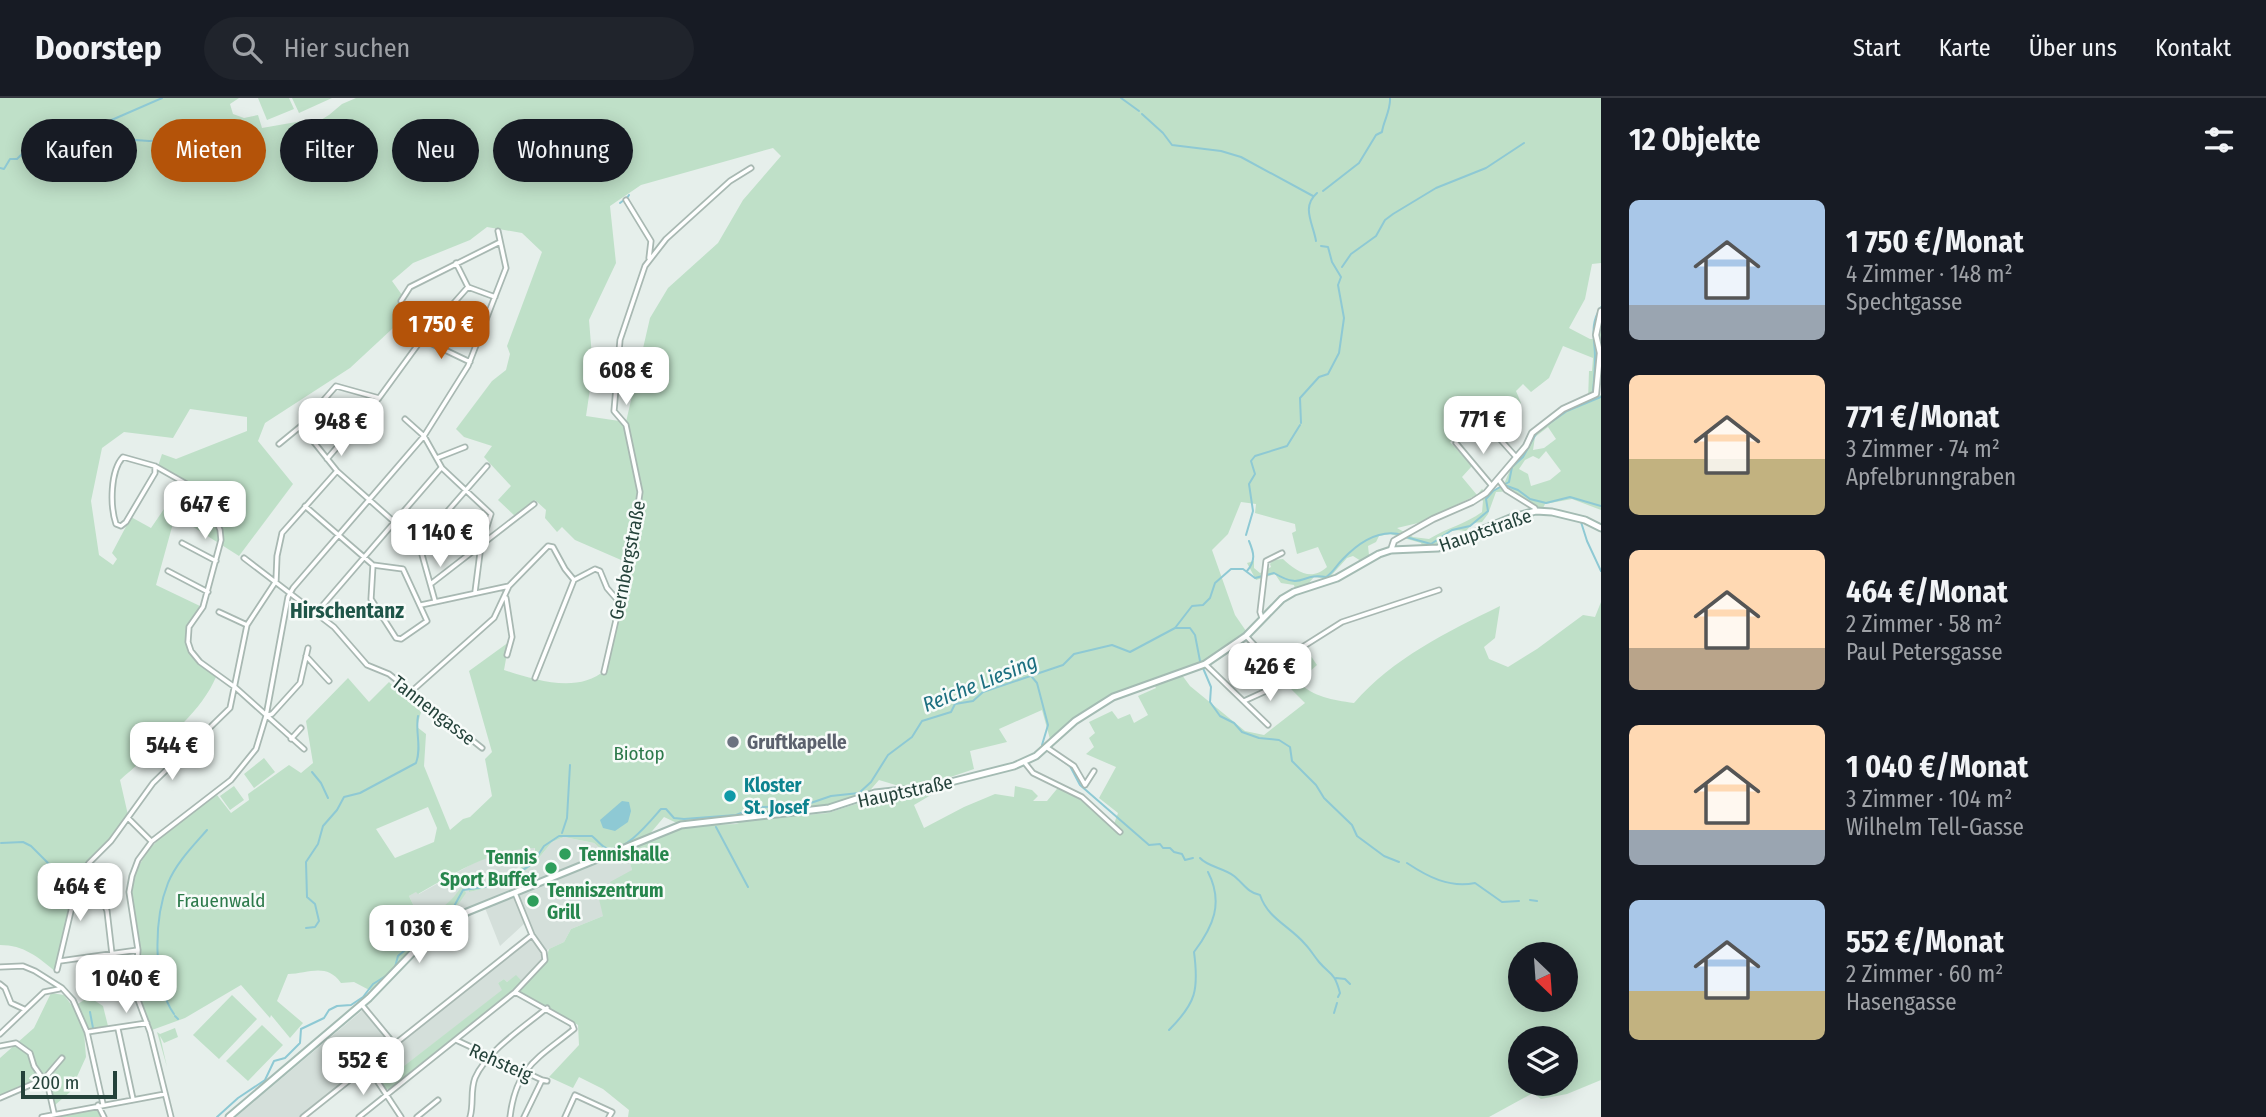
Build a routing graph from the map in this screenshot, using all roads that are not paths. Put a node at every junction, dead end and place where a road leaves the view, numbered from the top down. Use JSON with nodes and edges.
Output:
{"nodes":[{"id":1,"x":751,"y":168,"type":"dead end"},
{"id":2,"x":626,"y":200,"type":"dead end"},
{"id":3,"x":498,"y":231,"type":"dead end"},
{"id":4,"x":500,"y":242,"type":"junction"},
{"id":5,"x":651,"y":243,"type":"junction"},
{"id":6,"x":657,"y":249,"type":"junction"},
{"id":7,"x":649,"y":260,"type":"junction"},
{"id":8,"x":456,"y":263,"type":"junction"},
{"id":9,"x":468,"y":287,"type":"junction"},
{"id":10,"x":495,"y":297,"type":"junction"},
{"id":11,"x":401,"y":301,"type":"dead end"},
{"id":12,"x":1601,"y":311,"type":"edge"},
{"id":13,"x":422,"y":339,"type":"junction"},
{"id":14,"x":1600,"y":352,"type":"edge"},
{"id":15,"x":470,"y":362,"type":"junction"},
{"id":16,"x":379,"y":398,"type":"junction"},
{"id":17,"x":405,"y":419,"type":"dead end"},
{"id":18,"x":301,"y":426,"type":"junction"},
{"id":19,"x":1490,"y":428,"type":"dead end"},
{"id":20,"x":424,"y":436,"type":"junction"},
{"id":21,"x":1456,"y":443,"type":"dead end"},
{"id":22,"x":279,"y":444,"type":"dead end"},
{"id":23,"x":465,"y":447,"type":"dead end"},
{"id":24,"x":1516,"y":457,"type":"junction"},
{"id":25,"x":437,"y":458,"type":"junction"},
{"id":26,"x":327,"y":459,"type":"junction"},
{"id":27,"x":155,"y":466,"type":"junction"},
{"id":28,"x":486,"y":466,"type":"dead end"},
{"id":29,"x":442,"y":468,"type":"junction"},
{"id":30,"x":337,"y":471,"type":"junction"},
{"id":31,"x":1501,"y":483,"type":"junction"},
{"id":32,"x":1492,"y":486,"type":"junction"},
{"id":33,"x":199,"y":489,"type":"junction"},
{"id":34,"x":467,"y":489,"type":"junction"},
{"id":35,"x":369,"y":500,"type":"junction"},
{"id":36,"x":534,"y":504,"type":"dead end"},
{"id":37,"x":305,"y":506,"type":"junction"},
{"id":38,"x":1536,"y":511,"type":"junction"},
{"id":39,"x":187,"y":515,"type":"dead end"},
{"id":40,"x":395,"y":521,"type":"junction"},
{"id":41,"x":1601,"y":528,"type":"edge"},
{"id":42,"x":338,"y":535,"type":"junction"},
{"id":43,"x":182,"y":543,"type":"dead end"},
{"id":44,"x":419,"y":544,"type":"junction"},
{"id":45,"x":481,"y":545,"type":"junction"},
{"id":46,"x":1391,"y":550,"type":"junction"},
{"id":47,"x":1282,"y":553,"type":"dead end"},
{"id":48,"x":363,"y":557,"type":"junction"},
{"id":49,"x":244,"y":558,"type":"dead end"},
{"id":50,"x":216,"y":561,"type":"junction"},
{"id":51,"x":373,"y":565,"type":"junction"},
{"id":52,"x":168,"y":571,"type":"dead end"},
{"id":53,"x":573,"y":580,"type":"junction"},
{"id":54,"x":276,"y":581,"type":"junction"},
{"id":55,"x":432,"y":583,"type":"junction"},
{"id":56,"x":509,"y":586,"type":"junction"},
{"id":57,"x":1439,"y":590,"type":"dead end"},
{"id":58,"x":208,"y":592,"type":"junction"},
{"id":59,"x":290,"y":592,"type":"junction"},
{"id":60,"x":475,"y":592,"type":"junction"},
{"id":61,"x":505,"y":596,"type":"junction"},
{"id":62,"x":435,"y":601,"type":"junction"},
{"id":63,"x":620,"y":603,"type":"junction"},
{"id":64,"x":420,"y":605,"type":"junction"},
{"id":65,"x":219,"y":612,"type":"dead end"},
{"id":66,"x":317,"y":612,"type":"junction"},
{"id":67,"x":1262,"y":618,"type":"junction"},
{"id":68,"x":247,"y":625,"type":"junction"},
{"id":69,"x":1246,"y":636,"type":"junction"},
{"id":70,"x":308,"y":648,"type":"dead end"},
{"id":71,"x":507,"y":655,"type":"dead end"},
{"id":72,"x":306,"y":656,"type":"junction"},
{"id":73,"x":1205,"y":664,"type":"junction"},
{"id":74,"x":1274,"y":665,"type":"junction"},
{"id":75,"x":604,"y":672,"type":"dead end"},
{"id":76,"x":535,"y":678,"type":"dead end"},
{"id":77,"x":329,"y":681,"type":"dead end"},
{"id":78,"x":236,"y":688,"type":"junction"},
{"id":79,"x":412,"y":691,"type":"junction"},
{"id":80,"x":1244,"y":701,"type":"junction"},
{"id":81,"x":266,"y":716,"type":"junction"},
{"id":82,"x":1268,"y":725,"type":"dead end"},
{"id":83,"x":301,"y":729,"type":"dead end"},
{"id":84,"x":291,"y":738,"type":"junction"},
{"id":85,"x":1046,"y":747,"type":"junction"},
{"id":86,"x":482,"y":748,"type":"dead end"},
{"id":87,"x":304,"y":749,"type":"dead end"},
{"id":88,"x":1025,"y":763,"type":"junction"},
{"id":89,"x":1094,"y":771,"type":"dead end"},
{"id":90,"x":128,"y":818,"type":"junction"},
{"id":91,"x":1120,"y":832,"type":"dead end"},
{"id":92,"x":152,"y":841,"type":"junction"},
{"id":93,"x":76,"y":884,"type":"junction"},
{"id":94,"x":515,"y":891,"type":"junction"},
{"id":95,"x":532,"y":935,"type":"junction"},
{"id":96,"x":138,"y":950,"type":"junction"},
{"id":97,"x":112,"y":954,"type":"junction"},
{"id":98,"x":60,"y":961,"type":"junction"},
{"id":99,"x":0,"y":967,"type":"edge"},
{"id":100,"x":57,"y":970,"type":"dead end"},
{"id":101,"x":0,"y":984,"type":"edge"},
{"id":102,"x":62,"y":989,"type":"junction"},
{"id":103,"x":515,"y":992,"type":"junction"},
{"id":104,"x":362,"y":1004,"type":"junction"},
{"id":105,"x":547,"y":1008,"type":"junction"},
{"id":106,"x":24,"y":1009,"type":"junction"},
{"id":107,"x":147,"y":1023,"type":"junction"},
{"id":108,"x":118,"y":1029,"type":"junction"},
{"id":109,"x":87,"y":1032,"type":"junction"},
{"id":110,"x":0,"y":1034,"type":"edge"},
{"id":111,"x":456,"y":1040,"type":"junction"},
{"id":112,"x":395,"y":1045,"type":"junction"},
{"id":113,"x":0,"y":1046,"type":"edge"},
{"id":114,"x":490,"y":1056,"type":"junction"},
{"id":115,"x":62,"y":1058,"type":"dead end"},
{"id":116,"x":368,"y":1067,"type":"junction"},
{"id":117,"x":523,"y":1071,"type":"junction"},
{"id":118,"x":44,"y":1079,"type":"junction"},
{"id":119,"x":165,"y":1094,"type":"junction"},
{"id":120,"x":387,"y":1094,"type":"junction"},
{"id":121,"x":0,"y":1098,"type":"edge"},
{"id":122,"x":133,"y":1099,"type":"junction"},
{"id":123,"x":438,"y":1100,"type":"dead end"},
{"id":124,"x":101,"y":1104,"type":"junction"},
{"id":125,"x":54,"y":1113,"type":"junction"},
{"id":126,"x":610,"y":1114,"type":"edge"},
{"id":127,"x":42,"y":1117,"type":"edge"},
{"id":128,"x":104,"y":1117,"type":"edge"},
{"id":129,"x":170,"y":1117,"type":"edge"},
{"id":130,"x":229,"y":1117,"type":"edge"},
{"id":131,"x":303,"y":1117,"type":"edge"},
{"id":132,"x":359,"y":1117,"type":"edge"},
{"id":133,"x":401,"y":1117,"type":"edge"},
{"id":134,"x":417,"y":1117,"type":"edge"},
{"id":135,"x":470,"y":1117,"type":"edge"},
{"id":136,"x":510,"y":1117,"type":"edge"},
{"id":137,"x":524,"y":1117,"type":"edge"},
{"id":138,"x":565,"y":1117,"type":"edge"}],
"edges":[{"from":1,"to":6,"type":"street","name":"Gernbergstraße"},
{"from":2,"to":5,"type":"street"},
{"from":3,"to":4,"type":"street"},
{"from":4,"to":8,"type":"street"},
{"from":4,"to":10,"type":"street"},
{"from":5,"to":6,"type":"street"},
{"from":5,"to":7,"type":"street"},
{"from":6,"to":7,"type":"street","name":"Gernbergstraße"},
{"from":7,"to":63,"type":"street","name":"Gernbergstraße"},
{"from":8,"to":9,"type":"street"},
{"from":8,"to":11,"type":"street"},
{"from":9,"to":10,"type":"street"},
{"from":9,"to":13,"type":"street"},
{"from":10,"to":15,"type":"street"},
{"from":12,"to":14,"type":"street"},
{"from":13,"to":15,"type":"street"},
{"from":13,"to":16,"type":"street"},
{"from":14,"to":24,"type":"street"},
{"from":15,"to":20,"type":"street"},
{"from":16,"to":18,"type":"street"},
{"from":16,"to":26,"type":"street"},
{"from":17,"to":20,"type":"street"},
{"from":18,"to":22,"type":"street"},
{"from":18,"to":26,"type":"street"},
{"from":19,"to":24,"type":"street"},
{"from":20,"to":25,"type":"street"},
{"from":20,"to":35,"type":"street"},
{"from":21,"to":32,"type":"street"},
{"from":23,"to":25,"type":"street"},
{"from":24,"to":31,"type":"street"},
{"from":25,"to":29,"type":"street"},
{"from":26,"to":30,"type":"street"},
{"from":27,"to":27,"type":"street"},
{"from":27,"to":33,"type":"street"},
{"from":28,"to":34,"type":"street"},
{"from":29,"to":34,"type":"street"},
{"from":29,"to":40,"type":"street"},
{"from":30,"to":35,"type":"street"},
{"from":30,"to":37,"type":"street"},
{"from":31,"to":32,"type":"street"},
{"from":31,"to":38,"type":"street"},
{"from":32,"to":46,"type":"street"},
{"from":33,"to":39,"type":"street"},
{"from":33,"to":50,"type":"street"},
{"from":34,"to":44,"type":"street"},
{"from":34,"to":45,"type":"street"},
{"from":35,"to":40,"type":"street"},
{"from":35,"to":42,"type":"street"},
{"from":36,"to":45,"type":"street"},
{"from":37,"to":42,"type":"street"},
{"from":37,"to":54,"type":"street"},
{"from":38,"to":41,"type":"main road","name":"Hauptstraße"},
{"from":38,"to":46,"type":"main road","name":"Hauptstraße"},
{"from":40,"to":44,"type":"street"},
{"from":40,"to":48,"type":"street"},
{"from":42,"to":48,"type":"street"},
{"from":42,"to":59,"type":"street"},
{"from":43,"to":50,"type":"street"},
{"from":44,"to":55,"type":"street"},
{"from":45,"to":55,"type":"street"},
{"from":45,"to":60,"type":"street"},
{"from":46,"to":67,"type":"main road","name":"Hauptstraße"},
{"from":47,"to":67,"type":"street"},
{"from":48,"to":51,"type":"street"},
{"from":48,"to":66,"type":"street"},
{"from":49,"to":54,"type":"street","name":"Tannengasse"},
{"from":50,"to":58,"type":"street"},
{"from":51,"to":64,"type":"street"},
{"from":51,"to":64,"type":"street"},
{"from":52,"to":58,"type":"street"},
{"from":53,"to":56,"type":"street"},
{"from":53,"to":63,"type":"street"},
{"from":53,"to":76,"type":"street"},
{"from":54,"to":59,"type":"street","name":"Tannengasse"},
{"from":54,"to":68,"type":"street"},
{"from":55,"to":62,"type":"street"},
{"from":56,"to":60,"type":"street"},
{"from":56,"to":61,"type":"street"},
{"from":57,"to":74,"type":"street"},
{"from":58,"to":78,"type":"street"},
{"from":59,"to":66,"type":"street","name":"Tannengasse"},
{"from":59,"to":81,"type":"street"},
{"from":60,"to":62,"type":"street"},
{"from":61,"to":71,"type":"street"},
{"from":61,"to":79,"type":"street"},
{"from":62,"to":64,"type":"street"},
{"from":63,"to":75,"type":"street","name":"Gernbergstraße"},
{"from":65,"to":68,"type":"street"},
{"from":66,"to":79,"type":"street","name":"Tannengasse"},
{"from":67,"to":69,"type":"main road","name":"Hauptstraße"},
{"from":68,"to":78,"type":"street"},
{"from":69,"to":73,"type":"main road","name":"Hauptstraße"},
{"from":69,"to":74,"type":"street"},
{"from":70,"to":72,"type":"street"},
{"from":72,"to":77,"type":"street"},
{"from":72,"to":81,"type":"street"},
{"from":73,"to":80,"type":"street"},
{"from":73,"to":85,"type":"main road","name":"Hauptstraße"},
{"from":74,"to":80,"type":"street"},
{"from":78,"to":81,"type":"street"},
{"from":78,"to":90,"type":"street"},
{"from":79,"to":86,"type":"street","name":"Tannengasse"},
{"from":80,"to":82,"type":"street"},
{"from":81,"to":84,"type":"street"},
{"from":81,"to":92,"type":"street"},
{"from":83,"to":84,"type":"street"},
{"from":84,"to":87,"type":"street"},
{"from":85,"to":88,"type":"main road","name":"Hauptstraße"},
{"from":85,"to":89,"type":"street"},
{"from":88,"to":91,"type":"street"},
{"from":88,"to":94,"type":"main road","name":"Hauptstraße"},
{"from":90,"to":92,"type":"street"},
{"from":90,"to":93,"type":"street"},
{"from":92,"to":96,"type":"street"},
{"from":93,"to":97,"type":"street"},
{"from":93,"to":98,"type":"street"},
{"from":94,"to":95,"type":"street"},
{"from":94,"to":104,"type":"main road","name":"Hauptstraße"},
{"from":95,"to":103,"type":"street"},
{"from":95,"to":112,"type":"street"},
{"from":96,"to":97,"type":"street"},
{"from":96,"to":107,"type":"street"},
{"from":97,"to":98,"type":"street"},
{"from":98,"to":100,"type":"street"},
{"from":99,"to":102,"type":"street"},
{"from":101,"to":106,"type":"street"},
{"from":102,"to":106,"type":"street"},
{"from":102,"to":109,"type":"street"},
{"from":103,"to":105,"type":"street"},
{"from":103,"to":111,"type":"street"},
{"from":104,"to":112,"type":"street"},
{"from":104,"to":130,"type":"main road","name":"Hauptstraße"},
{"from":105,"to":114,"type":"street"},
{"from":105,"to":117,"type":"street"},
{"from":106,"to":110,"type":"street"},
{"from":107,"to":108,"type":"street"},
{"from":107,"to":119,"type":"street"},
{"from":108,"to":109,"type":"street"},
{"from":108,"to":122,"type":"street"},
{"from":109,"to":124,"type":"street"},
{"from":111,"to":114,"type":"street","name":"Rehsteig"},
{"from":111,"to":120,"type":"street"},
{"from":112,"to":116,"type":"street"},
{"from":113,"to":118,"type":"street"},
{"from":114,"to":117,"type":"street","name":"Rehsteig"},
{"from":114,"to":135,"type":"street"},
{"from":115,"to":118,"type":"street"},
{"from":116,"to":120,"type":"street"},
{"from":116,"to":131,"type":"street"},
{"from":117,"to":136,"type":"street"},
{"from":117,"to":137,"type":"street","name":"Rehsteig"},
{"from":118,"to":121,"type":"street"},
{"from":118,"to":125,"type":"street"},
{"from":119,"to":122,"type":"street"},
{"from":119,"to":129,"type":"street"},
{"from":120,"to":132,"type":"street"},
{"from":120,"to":133,"type":"street"},
{"from":122,"to":124,"type":"street"},
{"from":123,"to":134,"type":"street"},
{"from":124,"to":125,"type":"street"},
{"from":124,"to":128,"type":"street"},
{"from":125,"to":127,"type":"street"},
{"from":126,"to":138,"type":"street"}]}
